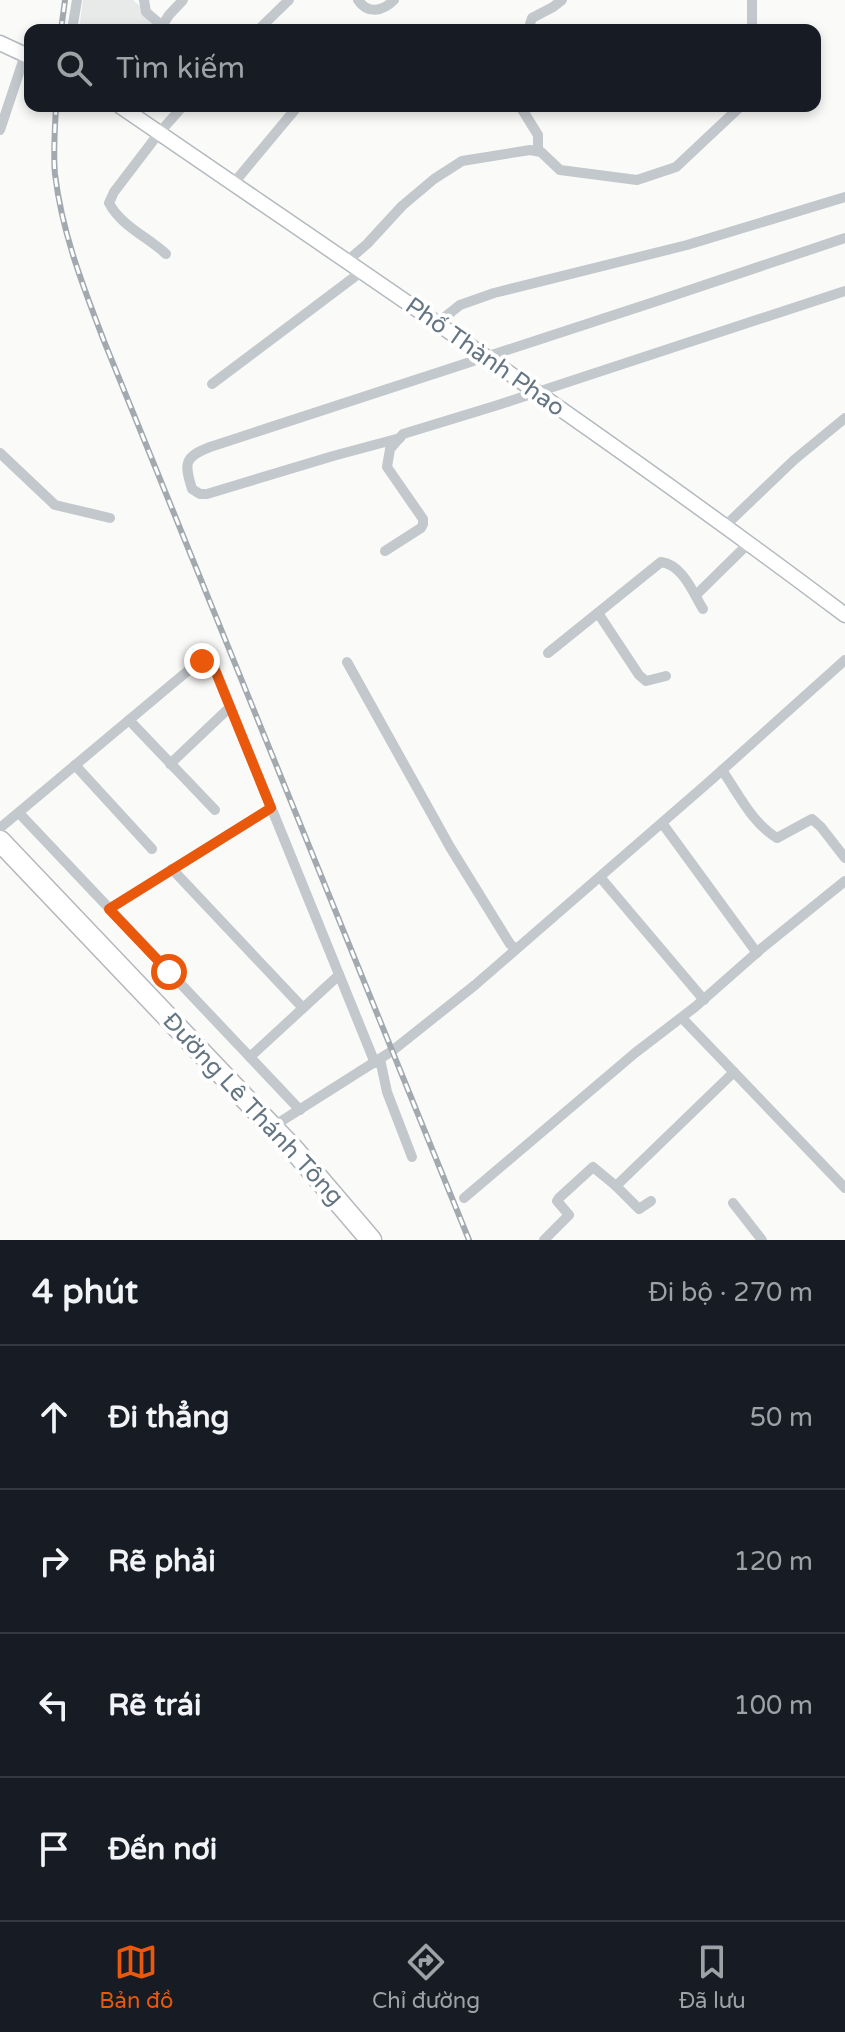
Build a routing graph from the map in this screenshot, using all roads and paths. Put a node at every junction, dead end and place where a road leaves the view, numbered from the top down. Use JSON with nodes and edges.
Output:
{"nodes":[{"id":1,"x":77,"y":0,"type":"edge"},
{"id":2,"x":144,"y":0,"type":"edge"},
{"id":3,"x":183,"y":0,"type":"edge"},
{"id":4,"x":289,"y":0,"type":"edge"},
{"id":5,"x":358,"y":0,"type":"edge"},
{"id":6,"x":394,"y":0,"type":"edge"},
{"id":7,"x":562,"y":0,"type":"edge"},
{"id":8,"x":752,"y":0,"type":"edge"},
{"id":9,"x":73,"y":24,"type":"edge"},
{"id":10,"x":160,"y":24,"type":"edge"},
{"id":11,"x":166,"y":24,"type":"edge"},
{"id":12,"x":264,"y":24,"type":"edge"},
{"id":13,"x":530,"y":24,"type":"edge"},
{"id":14,"x":752,"y":24,"type":"edge"},
{"id":15,"x":0,"y":43,"type":"edge"},
{"id":16,"x":24,"y":55,"type":"edge"},
{"id":17,"x":24,"y":64,"type":"edge"},
{"id":18,"x":129,"y":112,"type":"edge"},
{"id":19,"x":178,"y":112,"type":"edge"},
{"id":20,"x":293,"y":112,"type":"edge"},
{"id":21,"x":524,"y":112,"type":"edge"},
{"id":22,"x":735,"y":112,"type":"edge"},
{"id":23,"x":0,"y":130,"type":"edge"},
{"id":24,"x":159,"y":133,"type":"junction"},
{"id":25,"x":538,"y":151,"type":"junction"},
{"id":26,"x":233,"y":184,"type":"junction"},
{"id":27,"x":845,"y":197,"type":"edge"},
{"id":28,"x":845,"y":238,"type":"edge"},
{"id":29,"x":166,"y":254,"type":"dead end"},
{"id":30,"x":346,"y":262,"type":"junction"},
{"id":31,"x":361,"y":272,"type":"junction"},
{"id":32,"x":845,"y":291,"type":"edge"},
{"id":33,"x":436,"y":324,"type":"junction"},
{"id":34,"x":488,"y":360,"type":"junction"},
{"id":35,"x":212,"y":384,"type":"dead end"},
{"id":36,"x":533,"y":391,"type":"junction"},
{"id":37,"x":845,"y":418,"type":"edge"},
{"id":38,"x":400,"y":438,"type":"junction"},
{"id":39,"x":0,"y":453,"type":"edge"},
{"id":40,"x":110,"y":518,"type":"dead end"},
{"id":41,"x":725,"y":526,"type":"junction"},
{"id":42,"x":749,"y":543,"type":"junction"},
{"id":43,"x":385,"y":551,"type":"dead end"},
{"id":44,"x":696,"y":595,"type":"junction"},
{"id":45,"x":703,"y":609,"type":"dead end"},
{"id":46,"x":598,"y":613,"type":"junction"},
{"id":47,"x":845,"y":615,"type":"edge"},
{"id":48,"x":548,"y":653,"type":"dead end"},
{"id":49,"x":845,"y":660,"type":"edge"},
{"id":50,"x":347,"y":662,"type":"dead end"},
{"id":51,"x":666,"y":676,"type":"dead end"},
{"id":52,"x":230,"y":707,"type":"junction"},
{"id":53,"x":129,"y":720,"type":"junction"},
{"id":54,"x":170,"y":764,"type":"junction"},
{"id":55,"x":75,"y":765,"type":"junction"},
{"id":56,"x":722,"y":770,"type":"junction"},
{"id":57,"x":271,"y":808,"type":"junction"},
{"id":58,"x":215,"y":810,"type":"dead end"},
{"id":59,"x":19,"y":813,"type":"junction"},
{"id":60,"x":662,"y":823,"type":"junction"},
{"id":61,"x":0,"y":828,"type":"edge"},
{"id":62,"x":0,"y":841,"type":"edge"},
{"id":63,"x":152,"y":849,"type":"dead end"},
{"id":64,"x":845,"y":858,"type":"edge"},
{"id":65,"x":172,"y":869,"type":"junction"},
{"id":66,"x":600,"y":877,"type":"junction"},
{"id":67,"x":845,"y":881,"type":"edge"},
{"id":68,"x":109,"y":909,"type":"junction"},
{"id":69,"x":516,"y":949,"type":"junction"},
{"id":70,"x":757,"y":953,"type":"junction"},
{"id":71,"x":339,"y":975,"type":"junction"},
{"id":72,"x":704,"y":1000,"type":"junction"},
{"id":73,"x":303,"y":1008,"type":"junction"},
{"id":74,"x":682,"y":1018,"type":"junction"},
{"id":75,"x":250,"y":1057,"type":"junction"},
{"id":76,"x":378,"y":1061,"type":"junction"},
{"id":77,"x":734,"y":1072,"type":"junction"},
{"id":78,"x":300,"y":1110,"type":"junction"},
{"id":79,"x":272,"y":1127,"type":"junction"},
{"id":80,"x":412,"y":1157,"type":"dead end"},
{"id":81,"x":616,"y":1186,"type":"junction"},
{"id":82,"x":845,"y":1188,"type":"edge"},
{"id":83,"x":464,"y":1198,"type":"dead end"},
{"id":84,"x":651,"y":1201,"type":"dead end"},
{"id":85,"x":733,"y":1203,"type":"dead end"},
{"id":86,"x":371,"y":1240,"type":"edge"},
{"id":87,"x":544,"y":1240,"type":"edge"},
{"id":88,"x":762,"y":1240,"type":"edge"}],
"edges":[{"from":1,"to":9,"type":"street"},
{"from":2,"to":10,"type":"street"},
{"from":3,"to":11,"type":"street"},
{"from":4,"to":12,"type":"street"},
{"from":5,"to":6,"type":"street"},
{"from":7,"to":13,"type":"street"},
{"from":8,"to":14,"type":"street"},
{"from":15,"to":16,"type":"street"},
{"from":17,"to":23,"type":"street"},
{"from":18,"to":24,"type":"street","name":"Phố Thành Phao"},
{"from":19,"to":24,"type":"street"},
{"from":20,"to":26,"type":"street"},
{"from":21,"to":25,"type":"street"},
{"from":22,"to":25,"type":"street"},
{"from":24,"to":26,"type":"street","name":"Phố Thành Phao"},
{"from":24,"to":29,"type":"street"},
{"from":25,"to":30,"type":"street"},
{"from":26,"to":30,"type":"street","name":"Phố Thành Phao"},
{"from":27,"to":33,"type":"street"},
{"from":28,"to":34,"type":"street"},
{"from":30,"to":31,"type":"street","name":"Phố Thành Phao"},
{"from":31,"to":33,"type":"street","name":"Phố Thành Phao"},
{"from":31,"to":35,"type":"street"},
{"from":32,"to":36,"type":"street"},
{"from":33,"to":34,"type":"street","name":"Phố Thành Phao"},
{"from":34,"to":36,"type":"street","name":"Phố Thành Phao"},
{"from":34,"to":38,"type":"street"},
{"from":36,"to":38,"type":"street"},
{"from":36,"to":41,"type":"street","name":"Phố Thành Phao"},
{"from":37,"to":41,"type":"street"},
{"from":38,"to":43,"type":"street"},
{"from":39,"to":40,"type":"street"},
{"from":41,"to":42,"type":"street","name":"Phố Thành Phao"},
{"from":42,"to":44,"type":"street"},
{"from":42,"to":47,"type":"street","name":"Phố Thành Phao"},
{"from":44,"to":45,"type":"street"},
{"from":44,"to":46,"type":"street"},
{"from":46,"to":48,"type":"street"},
{"from":46,"to":51,"type":"street"},
{"from":49,"to":56,"type":"street"},
{"from":50,"to":69,"type":"street"},
{"from":52,"to":53,"type":"street"},
{"from":52,"to":54,"type":"street"},
{"from":52,"to":57,"type":"street"},
{"from":53,"to":54,"type":"street"},
{"from":53,"to":55,"type":"street"},
{"from":54,"to":58,"type":"street"},
{"from":55,"to":59,"type":"street"},
{"from":55,"to":63,"type":"street"},
{"from":56,"to":60,"type":"street"},
{"from":56,"to":64,"type":"street"},
{"from":57,"to":65,"type":"street"},
{"from":57,"to":71,"type":"street"},
{"from":59,"to":61,"type":"street"},
{"from":59,"to":68,"type":"street"},
{"from":60,"to":66,"type":"street"},
{"from":60,"to":70,"type":"street"},
{"from":62,"to":79,"type":"highway","name":"Đường Lê Thánh Tông"},
{"from":65,"to":68,"type":"street"},
{"from":65,"to":73,"type":"street"},
{"from":66,"to":69,"type":"street"},
{"from":66,"to":72,"type":"street"},
{"from":67,"to":70,"type":"street"},
{"from":68,"to":75,"type":"street"},
{"from":69,"to":76,"type":"street"},
{"from":70,"to":72,"type":"street"},
{"from":71,"to":73,"type":"street"},
{"from":71,"to":76,"type":"street"},
{"from":72,"to":74,"type":"street"},
{"from":73,"to":75,"type":"street"},
{"from":74,"to":77,"type":"street"},
{"from":74,"to":83,"type":"street"},
{"from":75,"to":78,"type":"street"},
{"from":76,"to":78,"type":"street"},
{"from":76,"to":80,"type":"street"},
{"from":77,"to":81,"type":"street"},
{"from":77,"to":82,"type":"street"},
{"from":78,"to":79,"type":"street"},
{"from":79,"to":86,"type":"highway","name":"Đường Lê Thánh Tông"},
{"from":81,"to":84,"type":"street"},
{"from":81,"to":87,"type":"street"},
{"from":85,"to":88,"type":"street"}]}
